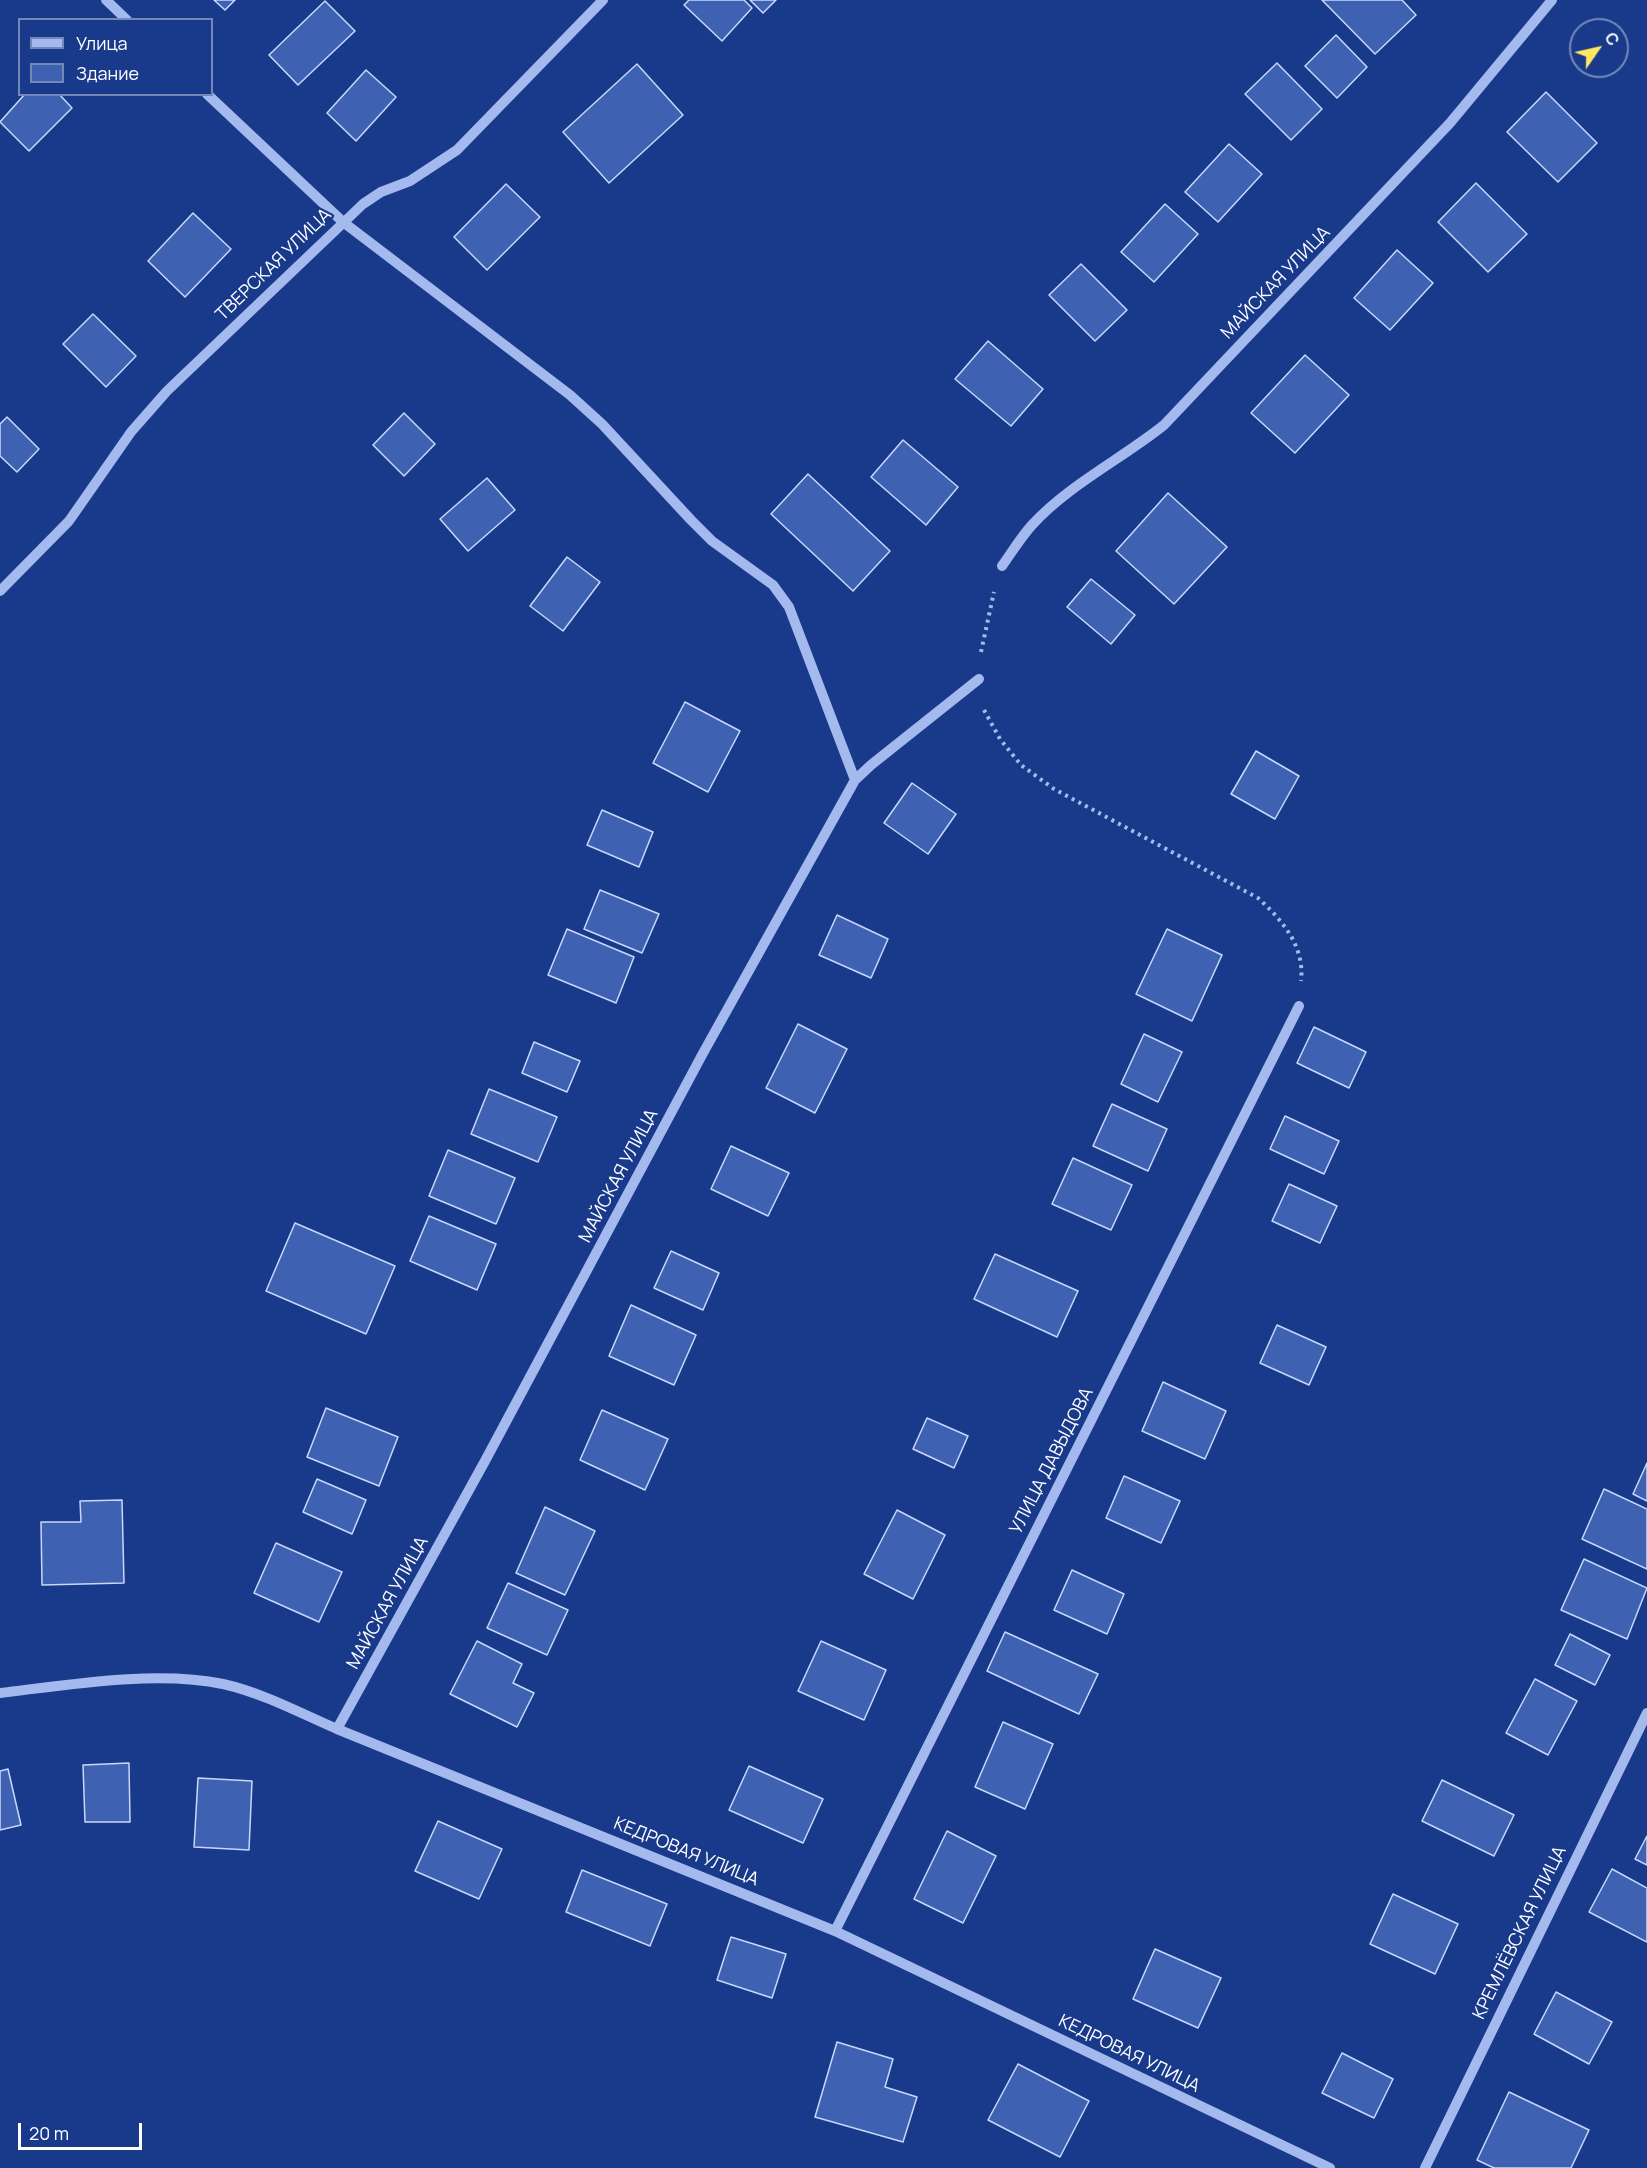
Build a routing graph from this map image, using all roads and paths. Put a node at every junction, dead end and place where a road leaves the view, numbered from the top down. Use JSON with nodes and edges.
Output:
{"nodes":[{"id":1,"x":106,"y":0,"type":"edge"},
{"id":2,"x":603,"y":0,"type":"edge"},
{"id":3,"x":1552,"y":0,"type":"edge"},
{"id":4,"x":125,"y":18,"type":"edge"},
{"id":5,"x":209,"y":96,"type":"edge"},
{"id":6,"x":343,"y":222,"type":"junction"},
{"id":7,"x":1002,"y":566,"type":"joint"},
{"id":8,"x":0,"y":591,"type":"edge"},
{"id":9,"x":979,"y":678,"type":"junction"},
{"id":10,"x":855,"y":780,"type":"junction"},
{"id":11,"x":1299,"y":1006,"type":"joint"},
{"id":12,"x":0,"y":1693,"type":"edge"},
{"id":13,"x":1647,"y":1713,"type":"edge"},
{"id":14,"x":337,"y":1729,"type":"junction"},
{"id":15,"x":835,"y":1931,"type":"junction"},
{"id":16,"x":1330,"y":2168,"type":"edge"},
{"id":17,"x":1425,"y":2168,"type":"edge"}],
"edges":[{"from":1,"to":4,"type":"street"},
{"from":2,"to":6,"type":"street","name":"ТВЕРСКАЯ УЛИЦА"},
{"from":3,"to":7,"type":"street","name":"МАЙСКАЯ УЛИЦА"},
{"from":5,"to":6,"type":"street"},
{"from":6,"to":8,"type":"street","name":"ТВЕРСКАЯ УЛИЦА"},
{"from":6,"to":10,"type":"street"},
{"from":7,"to":9,"type":"path"},
{"from":9,"to":10,"type":"street","name":"МАЙСКАЯ УЛИЦА"},
{"from":9,"to":11,"type":"path"},
{"from":10,"to":14,"type":"street","name":"МАЙСКАЯ УЛИЦА"},
{"from":11,"to":15,"type":"street","name":"УЛИЦА ДАВЫДОВА"},
{"from":12,"to":14,"type":"street","name":"КЕДРОВАЯ УЛИЦА"},
{"from":13,"to":17,"type":"street","name":"КРЕМЛЁВСКАЯ УЛИЦА"},
{"from":14,"to":15,"type":"street","name":"КЕДРОВАЯ УЛИЦА"},
{"from":15,"to":16,"type":"street","name":"КЕДРОВАЯ УЛИЦА"}]}
